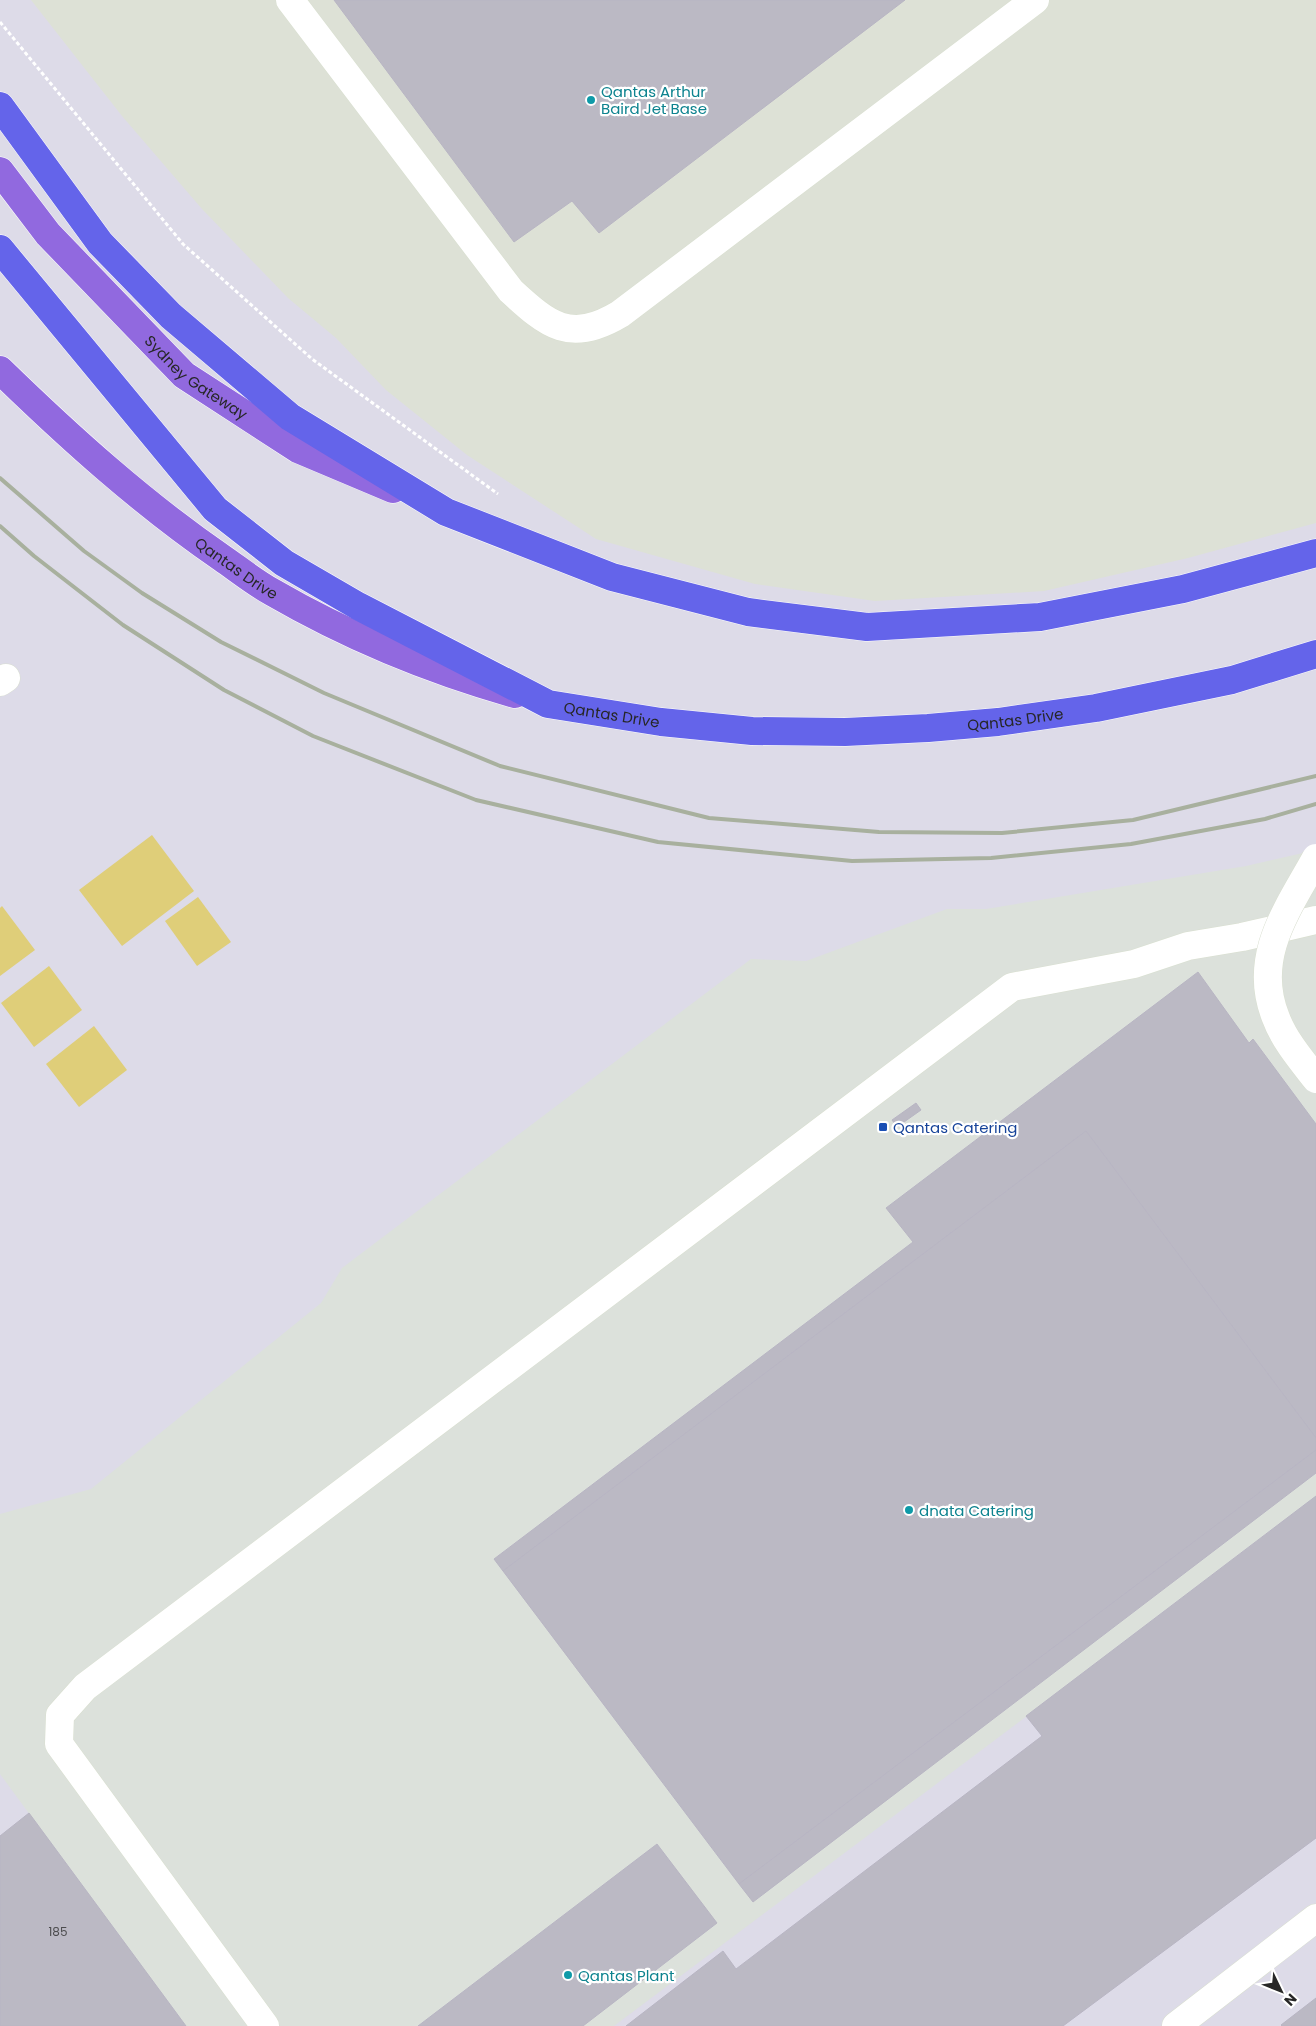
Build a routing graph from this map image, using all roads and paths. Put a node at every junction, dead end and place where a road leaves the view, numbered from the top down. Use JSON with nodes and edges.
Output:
{"nodes":[{"id":1,"x":290,"y":0,"type":"edge"},
{"id":2,"x":1035,"y":0,"type":"edge"},
{"id":3,"x":0,"y":22,"type":"edge"},
{"id":4,"x":0,"y":106,"type":"edge"},
{"id":5,"x":0,"y":171,"type":"edge"},
{"id":6,"x":0,"y":249,"type":"edge"},
{"id":7,"x":0,"y":370,"type":"edge"},
{"id":8,"x":503,"y":497,"type":"dead end"},
{"id":9,"x":446,"y":512,"type":"junction"},
{"id":10,"x":1316,"y":553,"type":"edge"},
{"id":11,"x":1316,"y":654,"type":"edge"},
{"id":12,"x":548,"y":704,"type":"junction"},
{"id":13,"x":1316,"y":858,"type":"edge"},
{"id":14,"x":1316,"y":920,"type":"edge"},
{"id":15,"x":1316,"y":1079,"type":"edge"},
{"id":16,"x":1316,"y":1918,"type":"edge"},
{"id":17,"x":265,"y":2026,"type":"edge"},
{"id":18,"x":1176,"y":2026,"type":"edge"}],
"edges":[{"from":1,"to":2,"type":"street"},
{"from":3,"to":8,"type":"path"},
{"from":4,"to":9,"type":"highway"},
{"from":5,"to":9,"type":"main road","name":"Sydney Gateway"},
{"from":6,"to":12,"type":"highway"},
{"from":7,"to":12,"type":"main road","name":"Qantas Drive"},
{"from":9,"to":10,"type":"highway"},
{"from":11,"to":12,"type":"highway","name":"Qantas Drive"},
{"from":13,"to":15,"type":"street","bridge":true},
{"from":14,"to":17,"type":"street"},
{"from":16,"to":18,"type":"street"}]}
